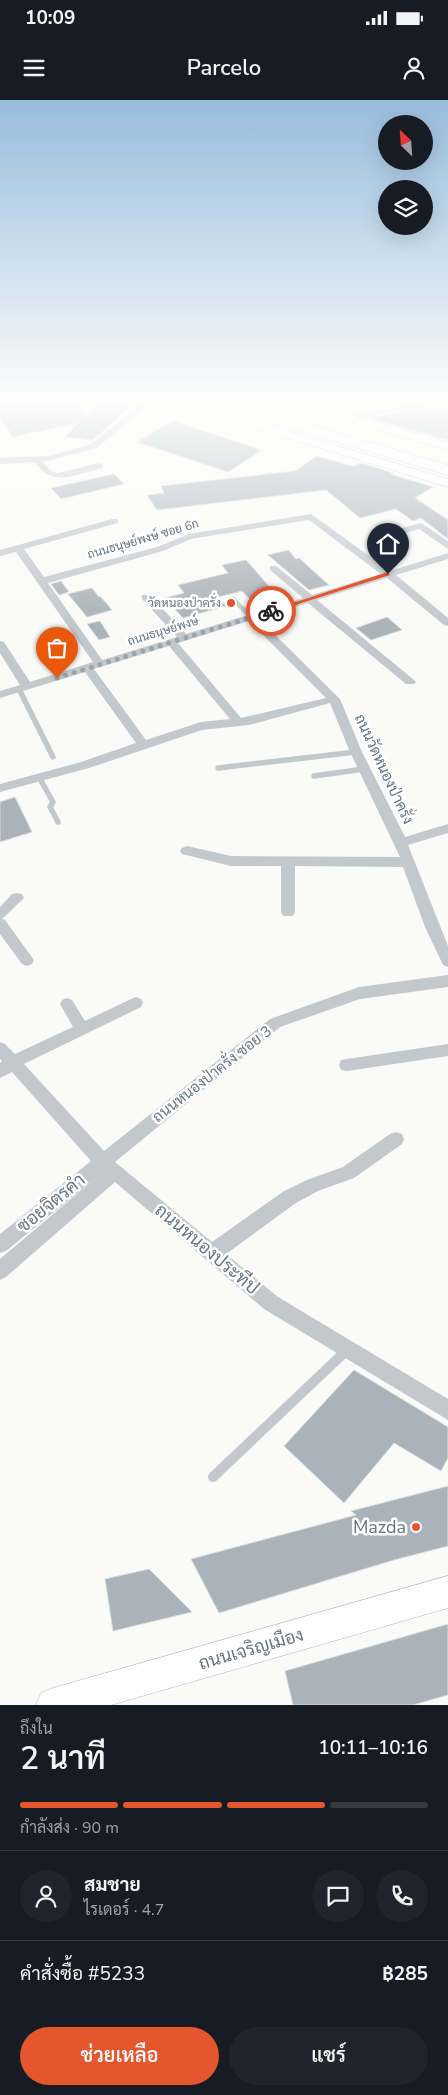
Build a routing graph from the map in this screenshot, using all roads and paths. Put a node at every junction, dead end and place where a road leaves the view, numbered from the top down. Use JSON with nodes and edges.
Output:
{"nodes":[{"id":1,"x":428,"y":477,"type":"edge"},
{"id":2,"x":448,"y":483,"type":"edge"},
{"id":3,"x":115,"y":521,"type":"dead end"},
{"id":4,"x":394,"y":533,"type":"dead end"},
{"id":5,"x":448,"y":546,"type":"edge"},
{"id":6,"x":18,"y":548,"type":"junction"},
{"id":7,"x":0,"y":553,"type":"edge"},
{"id":8,"x":448,"y":556,"type":"edge"},
{"id":9,"x":274,"y":568,"type":"dead end"},
{"id":10,"x":388,"y":574,"type":"junction"},
{"id":11,"x":42,"y":581,"type":"junction"},
{"id":12,"x":146,"y":597,"type":"dead end"},
{"id":13,"x":233,"y":599,"type":"dead end"},
{"id":14,"x":309,"y":599,"type":"junction"},
{"id":15,"x":251,"y":617,"type":"junction"},
{"id":16,"x":448,"y":622,"type":"edge"},
{"id":17,"x":184,"y":638,"type":"junction"},
{"id":18,"x":171,"y":642,"type":"junction"},
{"id":19,"x":0,"y":644,"type":"edge"},
{"id":20,"x":100,"y":664,"type":"junction"},
{"id":21,"x":87,"y":668,"type":"junction"},
{"id":22,"x":410,"y":682,"type":"dead end"},
{"id":23,"x":22,"y":688,"type":"junction"},
{"id":24,"x":0,"y":695,"type":"edge"},
{"id":25,"x":336,"y":703,"type":"junction"},
{"id":26,"x":239,"y":723,"type":"junction"},
{"id":27,"x":143,"y":744,"type":"junction"},
{"id":28,"x":356,"y":752,"type":"junction"},
{"id":29,"x":53,"y":757,"type":"dead end"},
{"id":30,"x":218,"y":768,"type":"dead end"},
{"id":31,"x":364,"y":768,"type":"junction"},
{"id":32,"x":314,"y":776,"type":"dead end"},
{"id":33,"x":39,"y":777,"type":"junction"},
{"id":34,"x":0,"y":788,"type":"edge"},
{"id":35,"x":58,"y":822,"type":"dead end"},
{"id":36,"x":448,"y":828,"type":"edge"},
{"id":37,"x":401,"y":843,"type":"junction"},
{"id":38,"x":187,"y":851,"type":"dead end"},
{"id":39,"x":288,"y":861,"type":"junction"},
{"id":40,"x":408,"y":862,"type":"junction"},
{"id":41,"x":18,"y":898,"type":"dead end"},
{"id":42,"x":288,"y":912,"type":"dead end"},
{"id":43,"x":0,"y":915,"type":"edge"},
{"id":44,"x":0,"y":924,"type":"edge"},
{"id":45,"x":27,"y":960,"type":"dead end"},
{"id":46,"x":448,"y":960,"type":"edge"},
{"id":47,"x":448,"y":981,"type":"edge"},
{"id":48,"x":136,"y":1003,"type":"dead end"},
{"id":49,"x":67,"y":1004,"type":"dead end"},
{"id":50,"x":82,"y":1028,"type":"junction"},
{"id":51,"x":0,"y":1048,"type":"edge"},
{"id":52,"x":448,"y":1050,"type":"edge"},
{"id":53,"x":14,"y":1062,"type":"junction"},
{"id":54,"x":347,"y":1065,"type":"dead end"},
{"id":55,"x":0,"y":1072,"type":"edge"},
{"id":56,"x":396,"y":1139,"type":"dead end"},
{"id":57,"x":109,"y":1167,"type":"junction"},
{"id":58,"x":0,"y":1245,"type":"edge"},
{"id":59,"x":212,"y":1253,"type":"junction"},
{"id":60,"x":0,"y":1272,"type":"edge"},
{"id":61,"x":347,"y":1350,"type":"junction"},
{"id":62,"x":448,"y":1410,"type":"edge"},
{"id":63,"x":213,"y":1477,"type":"dead end"},
{"id":64,"x":448,"y":1592,"type":"edge"},
{"id":65,"x":53,"y":1705,"type":"edge"}],
"edges":[{"from":1,"to":2,"type":"main road"},
{"from":3,"to":6,"type":"street"},
{"from":4,"to":5,"type":"street"},
{"from":6,"to":7,"type":"street"},
{"from":6,"to":11,"type":"street"},
{"from":8,"to":10,"type":"street","name":"ถนนธนุษย์พงษ์"},
{"from":9,"to":14,"type":"street"},
{"from":10,"to":11,"type":"street","name":"ถนนธนุษย์พงษ์ ซอย 6ก"},
{"from":10,"to":14,"type":"street","name":"ถนนธนุษย์พงษ์"},
{"from":10,"to":16,"type":"street"},
{"from":11,"to":20,"type":"street"},
{"from":12,"to":17,"type":"street"},
{"from":13,"to":15,"type":"lane"},
{"from":14,"to":15,"type":"street","name":"ถนนธนุษย์พงษ์"},
{"from":14,"to":22,"type":"street"},
{"from":15,"to":17,"type":"street","name":"ถนนธนุษย์พงษ์"},
{"from":15,"to":25,"type":"street","name":"ถนนวัดหนองป่าครั่ง"},
{"from":17,"to":18,"type":"street","name":"ถนนธนุษย์พงษ์"},
{"from":18,"to":20,"type":"street","name":"ถนนธนุษย์พงษ์"},
{"from":18,"to":26,"type":"street"},
{"from":19,"to":23,"type":"street"},
{"from":20,"to":21,"type":"street","name":"ถนนธนุษย์พงษ์"},
{"from":21,"to":23,"type":"street","name":"ถนนธนุษย์พงษ์"},
{"from":21,"to":27,"type":"street"},
{"from":23,"to":24,"type":"street","name":"ถนนธนุษย์พงษ์"},
{"from":23,"to":29,"type":"lane"},
{"from":25,"to":26,"type":"street"},
{"from":25,"to":28,"type":"street","name":"ถนนวัดหนองป่าครั่ง"},
{"from":26,"to":27,"type":"street"},
{"from":27,"to":33,"type":"street"},
{"from":28,"to":30,"type":"lane"},
{"from":28,"to":31,"type":"street","name":"ถนนวัดหนองป่าครั่ง"},
{"from":31,"to":32,"type":"lane"},
{"from":31,"to":37,"type":"street","name":"ถนนวัดหนองป่าครั่ง"},
{"from":33,"to":34,"type":"street"},
{"from":33,"to":35,"type":"lane"},
{"from":36,"to":37,"type":"street"},
{"from":37,"to":40,"type":"street","name":"ถนนวัดหนองป่าครั่ง"},
{"from":38,"to":39,"type":"street"},
{"from":39,"to":40,"type":"street"},
{"from":39,"to":42,"type":"street"},
{"from":40,"to":46,"type":"street","name":"ถนนวัดหนองป่าครั่ง"},
{"from":41,"to":43,"type":"street"},
{"from":44,"to":45,"type":"street"},
{"from":47,"to":57,"type":"street","name":"ถนนหนองป่าครั่ง ซอย 3"},
{"from":48,"to":50,"type":"street"},
{"from":49,"to":50,"type":"street"},
{"from":50,"to":53,"type":"street"},
{"from":51,"to":53,"type":"street","name":"ถนนหนองประทีป"},
{"from":52,"to":54,"type":"street"},
{"from":53,"to":55,"type":"street"},
{"from":53,"to":57,"type":"street","name":"ถนนหนองประทีป"},
{"from":56,"to":59,"type":"street"},
{"from":57,"to":58,"type":"street","name":"ซอยจิตรคำ"},
{"from":57,"to":59,"type":"street","name":"ถนนหนองประทีป"},
{"from":57,"to":60,"type":"street"},
{"from":59,"to":61,"type":"street","name":"ถนนหนองประทีป"},
{"from":61,"to":62,"type":"street","name":"ถนนหนองประทีป"},
{"from":61,"to":63,"type":"lane"},
{"from":64,"to":65,"type":"main road","name":"ถนนเจริญเมือง"}]}
